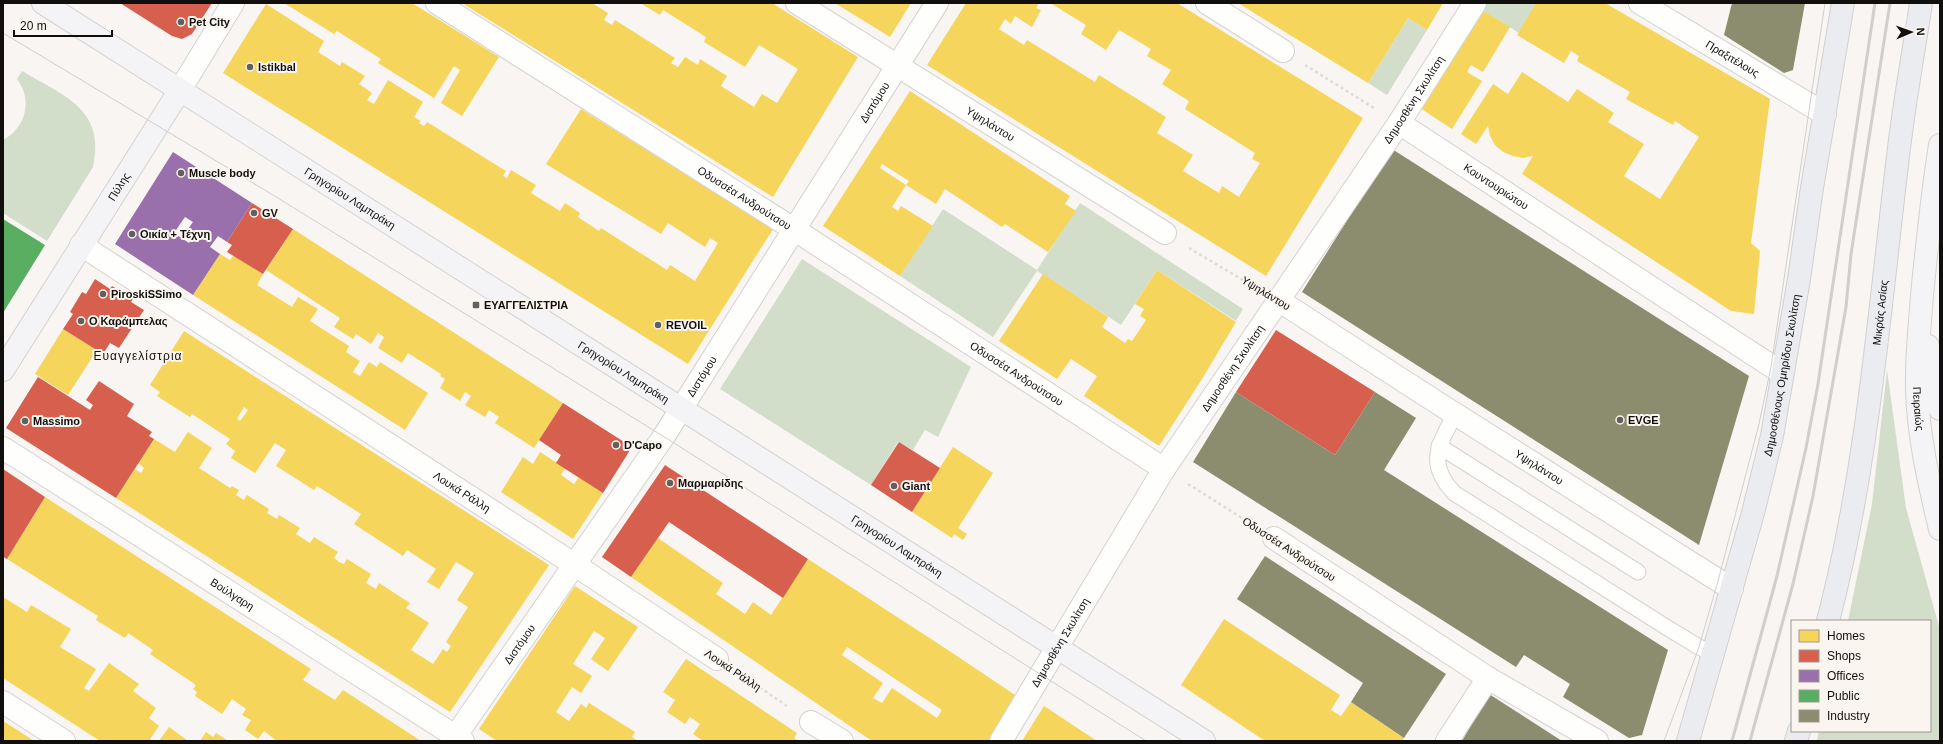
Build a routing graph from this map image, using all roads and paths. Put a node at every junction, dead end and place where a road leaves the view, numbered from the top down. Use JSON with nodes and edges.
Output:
{"nodes":[{"id":1,"x":42,"y":3,"type":"edge"},
{"id":2,"x":233,"y":3,"type":"edge"},
{"id":3,"x":438,"y":3,"type":"edge"},
{"id":4,"x":797,"y":3,"type":"edge"},
{"id":5,"x":937,"y":3,"type":"edge"},
{"id":6,"x":1207,"y":3,"type":"edge"},
{"id":7,"x":1474,"y":3,"type":"edge"},
{"id":8,"x":1640,"y":3,"type":"edge"},
{"id":9,"x":1843,"y":3,"type":"edge"},
{"id":10,"x":1921,"y":3,"type":"edge"},
{"id":11,"x":1283,"y":51,"type":"joint"},
{"id":12,"x":897,"y":67,"type":"junction"},
{"id":13,"x":180,"y":90,"type":"junction"},
{"id":14,"x":1825,"y":114,"type":"junction"},
{"id":15,"x":1398,"y":123,"type":"junction"},
{"id":16,"x":1940,"y":145,"type":"edge"},
{"id":17,"x":794,"y":230,"type":"junction"},
{"id":18,"x":1165,"y":234,"type":"joint"},
{"id":19,"x":81,"y":245,"type":"junction"},
{"id":20,"x":1923,"y":287,"type":"junction"},
{"id":21,"x":1278,"y":300,"type":"junction"},
{"id":22,"x":3,"y":370,"type":"edge"},
{"id":23,"x":1782,"y":373,"type":"junction"},
{"id":24,"x":681,"y":409,"type":"junction"},
{"id":25,"x":1940,"y":409,"type":"edge"},
{"id":26,"x":1455,"y":414,"type":"junction"},
{"id":27,"x":1439,"y":446,"type":"junction"},
{"id":28,"x":3,"y":448,"type":"edge"},
{"id":29,"x":1164,"y":469,"type":"junction"},
{"id":30,"x":1940,"y":529,"type":"edge"},
{"id":31,"x":1274,"y":538,"type":"joint"},
{"id":32,"x":575,"y":565,"type":"junction"},
{"id":33,"x":1638,"y":572,"type":"dead end"},
{"id":34,"x":1732,"y":589,"type":"junction"},
{"id":35,"x":1828,"y":620,"type":"edge"},
{"id":36,"x":1056,"y":647,"type":"junction"},
{"id":37,"x":1714,"y":654,"type":"junction"},
{"id":38,"x":717,"y":659,"type":"joint"},
{"id":39,"x":1488,"y":678,"type":"junction"},
{"id":40,"x":3,"y":702,"type":"edge"},
{"id":41,"x":811,"y":722,"type":"joint"},
{"id":42,"x":457,"y":739,"type":"edge"},
{"id":43,"x":64,"y":741,"type":"edge"},
{"id":44,"x":842,"y":741,"type":"edge"},
{"id":45,"x":1001,"y":741,"type":"edge"},
{"id":46,"x":1204,"y":741,"type":"edge"},
{"id":47,"x":1447,"y":741,"type":"edge"},
{"id":48,"x":1597,"y":741,"type":"edge"},
{"id":49,"x":1688,"y":741,"type":"edge"}],
"edges":[{"from":1,"to":13,"type":"main road","name":"Γρηγορίου Λαμπράκη"},
{"from":2,"to":13,"type":"street","name":"Πύλης"},
{"from":3,"to":17,"type":"street","name":"Οδυσσέα Ανδρούτσου"},
{"from":4,"to":12,"type":"street","name":"Υψηλάντου"},
{"from":5,"to":12,"type":"street","name":"Διστόμου"},
{"from":6,"to":11,"type":"street"},
{"from":7,"to":15,"type":"street","name":"Δημοσθένη Σκυλίτση"},
{"from":8,"to":14,"type":"street","name":"Πραξιτέλους"},
{"from":9,"to":14,"type":"main road","name":"Δημοσθένους Ομηρίδου Σκυλίτση"},
{"from":10,"to":35,"type":"main road","name":"Μικράς Ασίας"},
{"from":11,"to":15,"type":"path"},
{"from":12,"to":17,"type":"street","name":"Διστόμου"},
{"from":12,"to":18,"type":"street","name":"Υψηλάντου"},
{"from":13,"to":19,"type":"main road","name":"Πύλης"},
{"from":13,"to":24,"type":"main road","name":"Γρηγορίου Λαμπράκη"},
{"from":14,"to":23,"type":"main road","name":"Δημοσθένους Ομηρίδου Σκυλίτση"},
{"from":15,"to":21,"type":"street","name":"Δημοσθένη Σκυλίτση"},
{"from":15,"to":23,"type":"street","name":"Κουντουριώτου"},
{"from":16,"to":20,"type":"main road","name":"Πειραιώς"},
{"from":17,"to":24,"type":"street","name":"Διστόμου"},
{"from":17,"to":29,"type":"street","name":"Οδυσσέα Ανδρούτσου"},
{"from":18,"to":21,"type":"path","name":"Υψηλάντου"},
{"from":19,"to":22,"type":"main road","name":"Πύλης"},
{"from":19,"to":32,"type":"street","name":"Λουκά Ράλλη"},
{"from":20,"to":25,"type":"main road","name":"Πειραιώς"},
{"from":20,"to":30,"type":"main road","name":"Πειραιώς"},
{"from":21,"to":26,"type":"street","name":"Υψηλάντου"},
{"from":21,"to":29,"type":"street","name":"Δημοσθένη Σκυλίτση"},
{"from":23,"to":34,"type":"main road","name":"Δημοσθένους Ομηρίδου Σκυλίτση"},
{"from":24,"to":32,"type":"street","name":"Διστόμου"},
{"from":24,"to":36,"type":"main road","name":"Γρηγορίου Λαμπράκη"},
{"from":26,"to":27,"type":"lane"},
{"from":26,"to":34,"type":"street","name":"Υψηλάντου"},
{"from":27,"to":33,"type":"lane"},
{"from":27,"to":37,"type":"lane"},
{"from":28,"to":42,"type":"street","name":"Βούλγαρη"},
{"from":29,"to":31,"type":"path","name":"Οδυσσέα Ανδρούτσου"},
{"from":29,"to":36,"type":"street","name":"Δημοσθένη Σκυλίτση"},
{"from":31,"to":39,"type":"street","name":"Οδυσσέα Ανδρούτσου"},
{"from":32,"to":38,"type":"street","name":"Λουκά Ράλλη"},
{"from":32,"to":42,"type":"street","name":"Διστόμου"},
{"from":34,"to":37,"type":"main road","name":"Δημοσθένους Ομηρίδου Σκυλίτση"},
{"from":36,"to":45,"type":"street","name":"Δημοσθένη Σκυλίτση"},
{"from":36,"to":46,"type":"main road","name":"Γρηγορίου Λαμπράκη"},
{"from":37,"to":49,"type":"main road","name":"Δημοσθένους Ομηρίδου Σκυλίτση"},
{"from":38,"to":41,"type":"path","name":"Λουκά Ράλλη"},
{"from":39,"to":47,"type":"street"},
{"from":39,"to":48,"type":"street","name":"Οδυσσέα Ανδρούτσου"},
{"from":40,"to":43,"type":"street"},
{"from":41,"to":44,"type":"street"}]}
